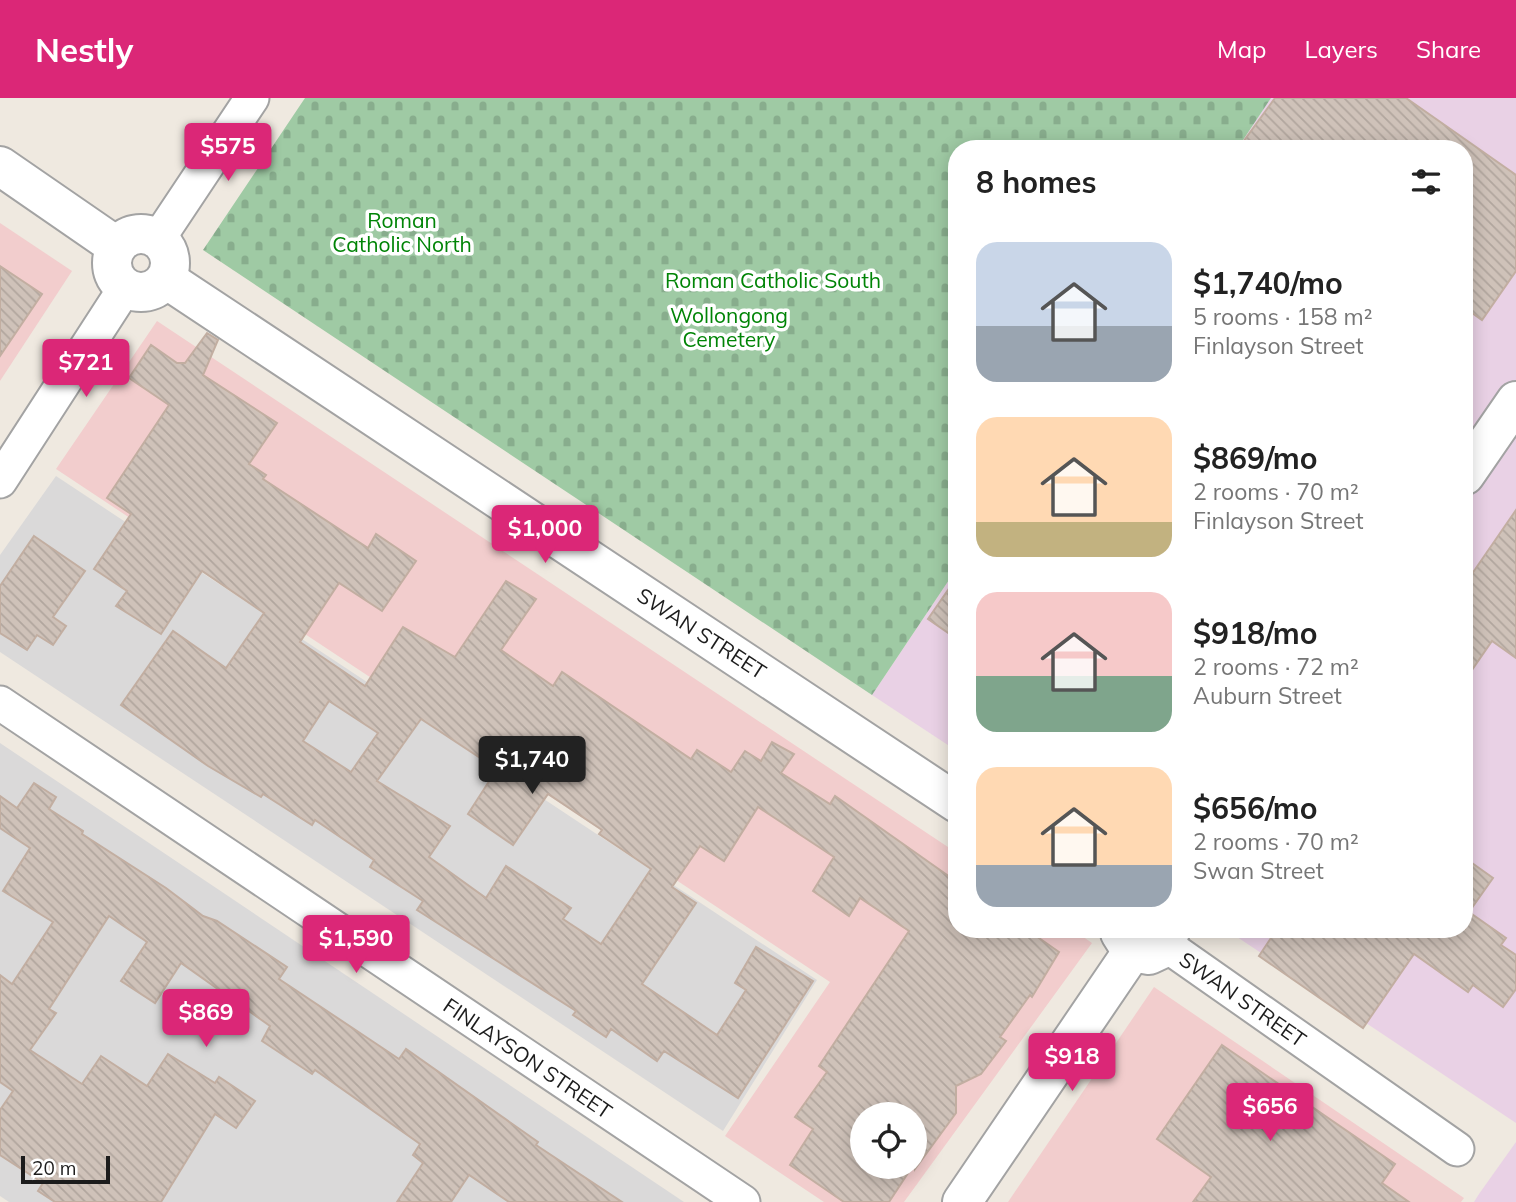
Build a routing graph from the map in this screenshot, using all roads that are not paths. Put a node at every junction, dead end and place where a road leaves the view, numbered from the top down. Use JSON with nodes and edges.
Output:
{"nodes":[{"id":1,"x":252,"y":98,"type":"edge"},
{"id":2,"x":0,"y":166,"type":"edge"},
{"id":3,"x":159,"y":239,"type":"junction"},
{"id":4,"x":116,"y":246,"type":"junction"},
{"id":5,"x":166,"y":279,"type":"junction"},
{"id":6,"x":125,"y":288,"type":"junction"},
{"id":7,"x":1516,"y":401,"type":"edge"},
{"id":8,"x":1473,"y":463,"type":"edge"},
{"id":9,"x":0,"y":481,"type":"edge"},
{"id":10,"x":0,"y":703,"type":"edge"},
{"id":11,"x":948,"y":797,"type":"edge"},
{"id":12,"x":1147,"y":939,"type":"edge"},
{"id":13,"x":1457,"y":1149,"type":"dead end"},
{"id":14,"x":743,"y":1202,"type":"edge"},
{"id":15,"x":962,"y":1202,"type":"edge"}],
"edges":[{"from":1,"to":3,"type":"street"},
{"from":2,"to":4,"type":"street"},
{"from":3,"to":4,"type":"street"},
{"from":3,"to":5,"type":"street"},
{"from":4,"to":6,"type":"street"},
{"from":5,"to":6,"type":"street"},
{"from":5,"to":11,"type":"street","name":"SWAN STREET"},
{"from":6,"to":9,"type":"street"},
{"from":7,"to":8,"type":"street"},
{"from":10,"to":14,"type":"street","name":"FINLAYSON STREET"},
{"from":12,"to":13,"type":"street","name":"SWAN STREET"},
{"from":12,"to":15,"type":"street"}]}
